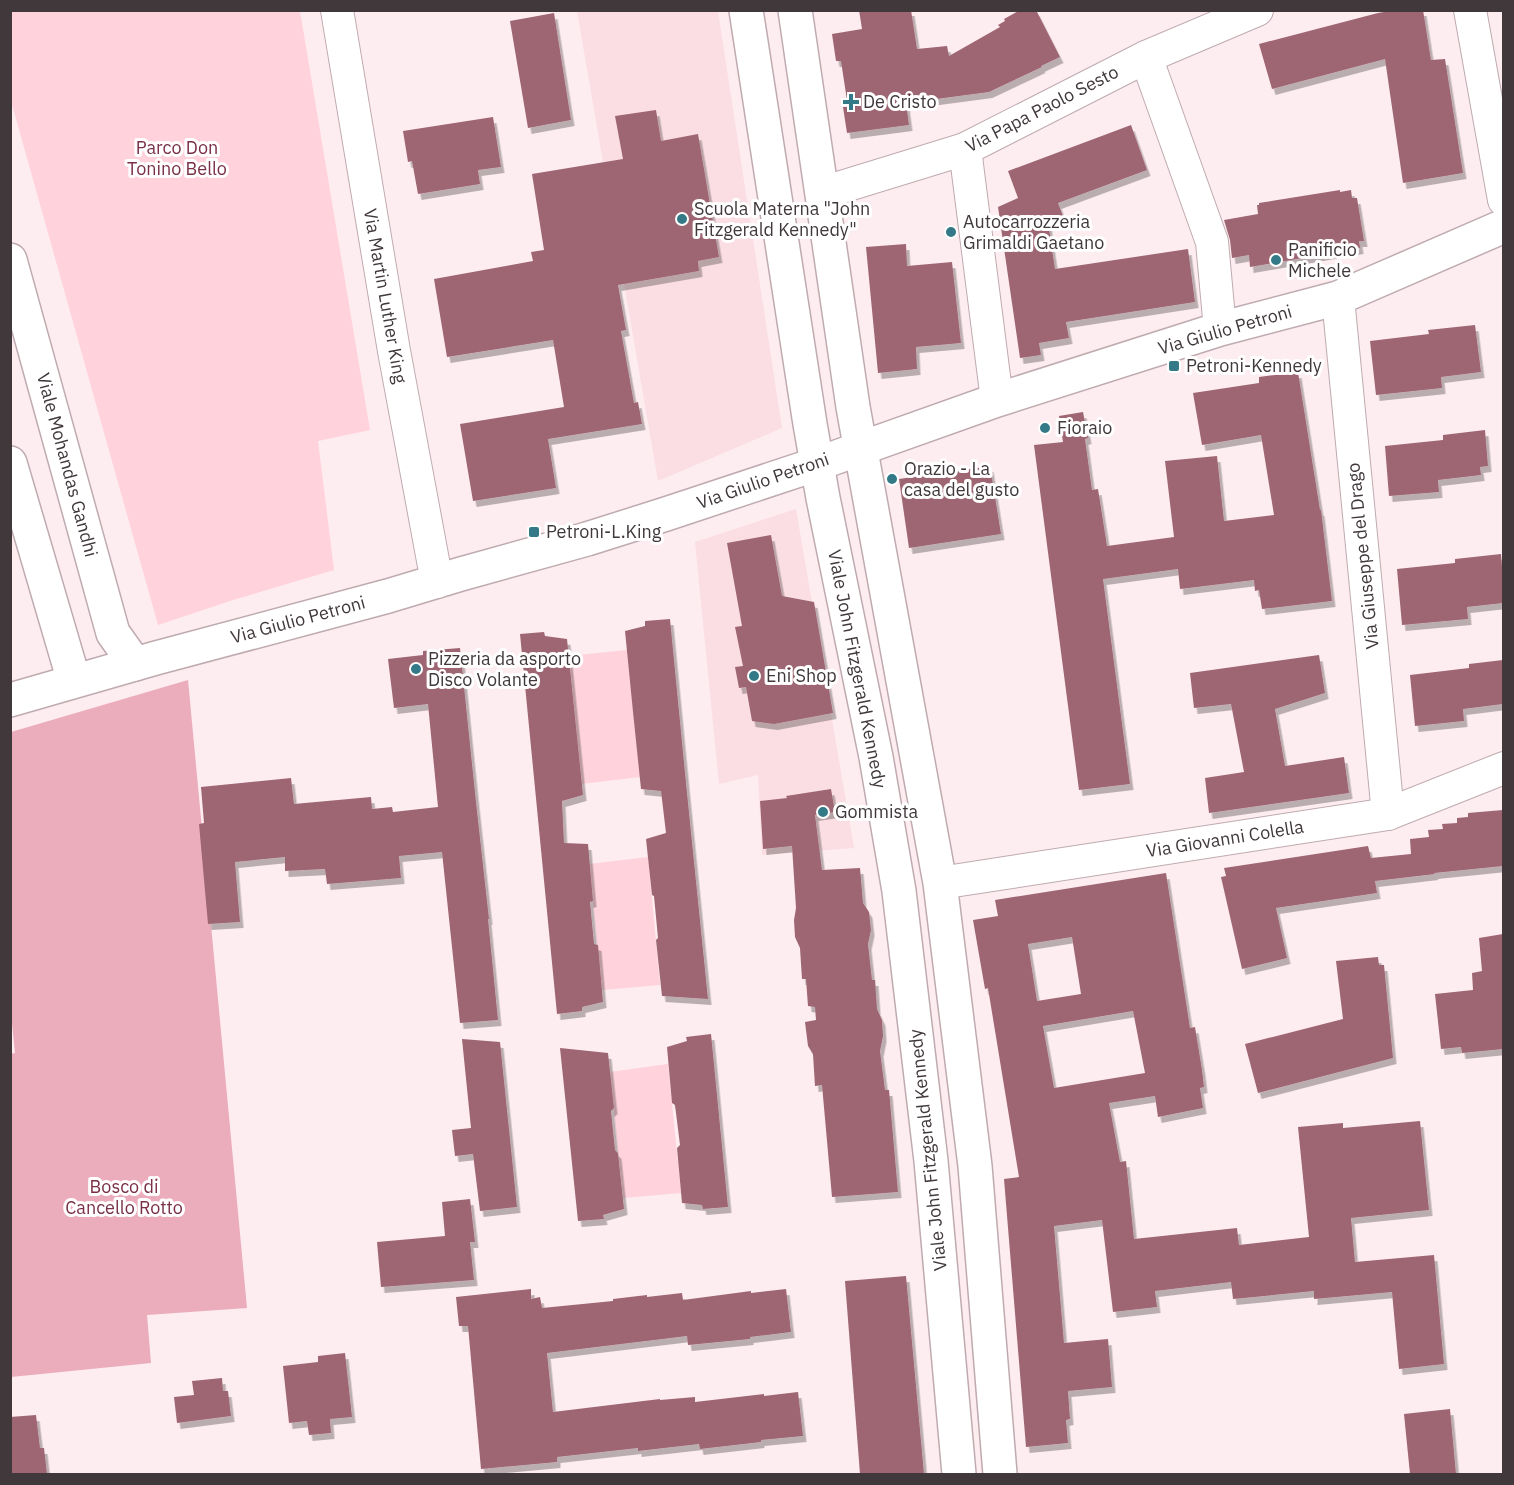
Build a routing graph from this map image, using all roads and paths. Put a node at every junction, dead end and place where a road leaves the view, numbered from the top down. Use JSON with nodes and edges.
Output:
{"nodes":[{"id":1,"x":337,"y":10,"type":"edge"},
{"id":2,"x":746,"y":10,"type":"edge"},
{"id":3,"x":795,"y":10,"type":"edge"},
{"id":4,"x":1470,"y":10,"type":"edge"},
{"id":5,"x":1256,"y":11,"type":"edge"},
{"id":6,"x":1146,"y":57,"type":"junction"},
{"id":7,"x":965,"y":149,"type":"junction"},
{"id":8,"x":822,"y":193,"type":"junction"},
{"id":9,"x":1503,"y":200,"type":"edge"},
{"id":10,"x":1503,"y":226,"type":"edge"},
{"id":11,"x":10,"y":260,"type":"edge"},
{"id":12,"x":1338,"y":298,"type":"junction"},
{"id":13,"x":1220,"y":329,"type":"junction"},
{"id":14,"x":997,"y":400,"type":"junction"},
{"id":15,"x":860,"y":448,"type":"junction"},
{"id":16,"x":10,"y":463,"type":"edge"},
{"id":17,"x":817,"y":464,"type":"junction"},
{"id":18,"x":437,"y":582,"type":"junction"},
{"id":19,"x":135,"y":664,"type":"junction"},
{"id":20,"x":74,"y":681,"type":"junction"},
{"id":21,"x":10,"y":700,"type":"edge"},
{"id":22,"x":1503,"y":768,"type":"edge"},
{"id":23,"x":1388,"y":814,"type":"junction"},
{"id":24,"x":940,"y":883,"type":"junction"},
{"id":25,"x":959,"y":1474,"type":"edge"},
{"id":26,"x":1000,"y":1474,"type":"edge"}],
"edges":[{"from":1,"to":18,"type":"street","name":"Via Martin Luther King"},
{"from":2,"to":17,"type":"main road","name":"Viale John Fitzgerald Kennedy"},
{"from":3,"to":8,"type":"main road"},
{"from":4,"to":9,"type":"street"},
{"from":5,"to":6,"type":"street","name":"Via Papa Paolo Sesto"},
{"from":6,"to":7,"type":"street","name":"Via Papa Paolo Sesto"},
{"from":6,"to":13,"type":"street"},
{"from":7,"to":8,"type":"street","name":"Via Papa Paolo Sesto"},
{"from":7,"to":14,"type":"street"},
{"from":8,"to":15,"type":"main road"},
{"from":10,"to":12,"type":"main road","name":"Via Giulio Petroni"},
{"from":11,"to":19,"type":"main road","name":"Viale Mohandas Gandhi"},
{"from":12,"to":13,"type":"main road","name":"Via Giulio Petroni"},
{"from":12,"to":23,"type":"street","name":"Via Giuseppe del Drago"},
{"from":13,"to":14,"type":"main road","name":"Via Giulio Petroni"},
{"from":14,"to":15,"type":"main road","name":"Via Giulio Petroni"},
{"from":15,"to":17,"type":"main road","name":"Via Giulio Petroni"},
{"from":15,"to":24,"type":"main road"},
{"from":16,"to":20,"type":"main road"},
{"from":17,"to":18,"type":"main road","name":"Via Giulio Petroni"},
{"from":17,"to":25,"type":"main road","name":"Viale John Fitzgerald Kennedy"},
{"from":18,"to":19,"type":"main road","name":"Via Giulio Petroni"},
{"from":19,"to":20,"type":"main road","name":"Via Giulio Petroni"},
{"from":20,"to":21,"type":"main road","name":"Via Giulio Petroni"},
{"from":22,"to":23,"type":"street","name":"Via Giovanni Colella"},
{"from":23,"to":24,"type":"street","name":"Via Giovanni Colella"},
{"from":24,"to":26,"type":"main road"}]}
